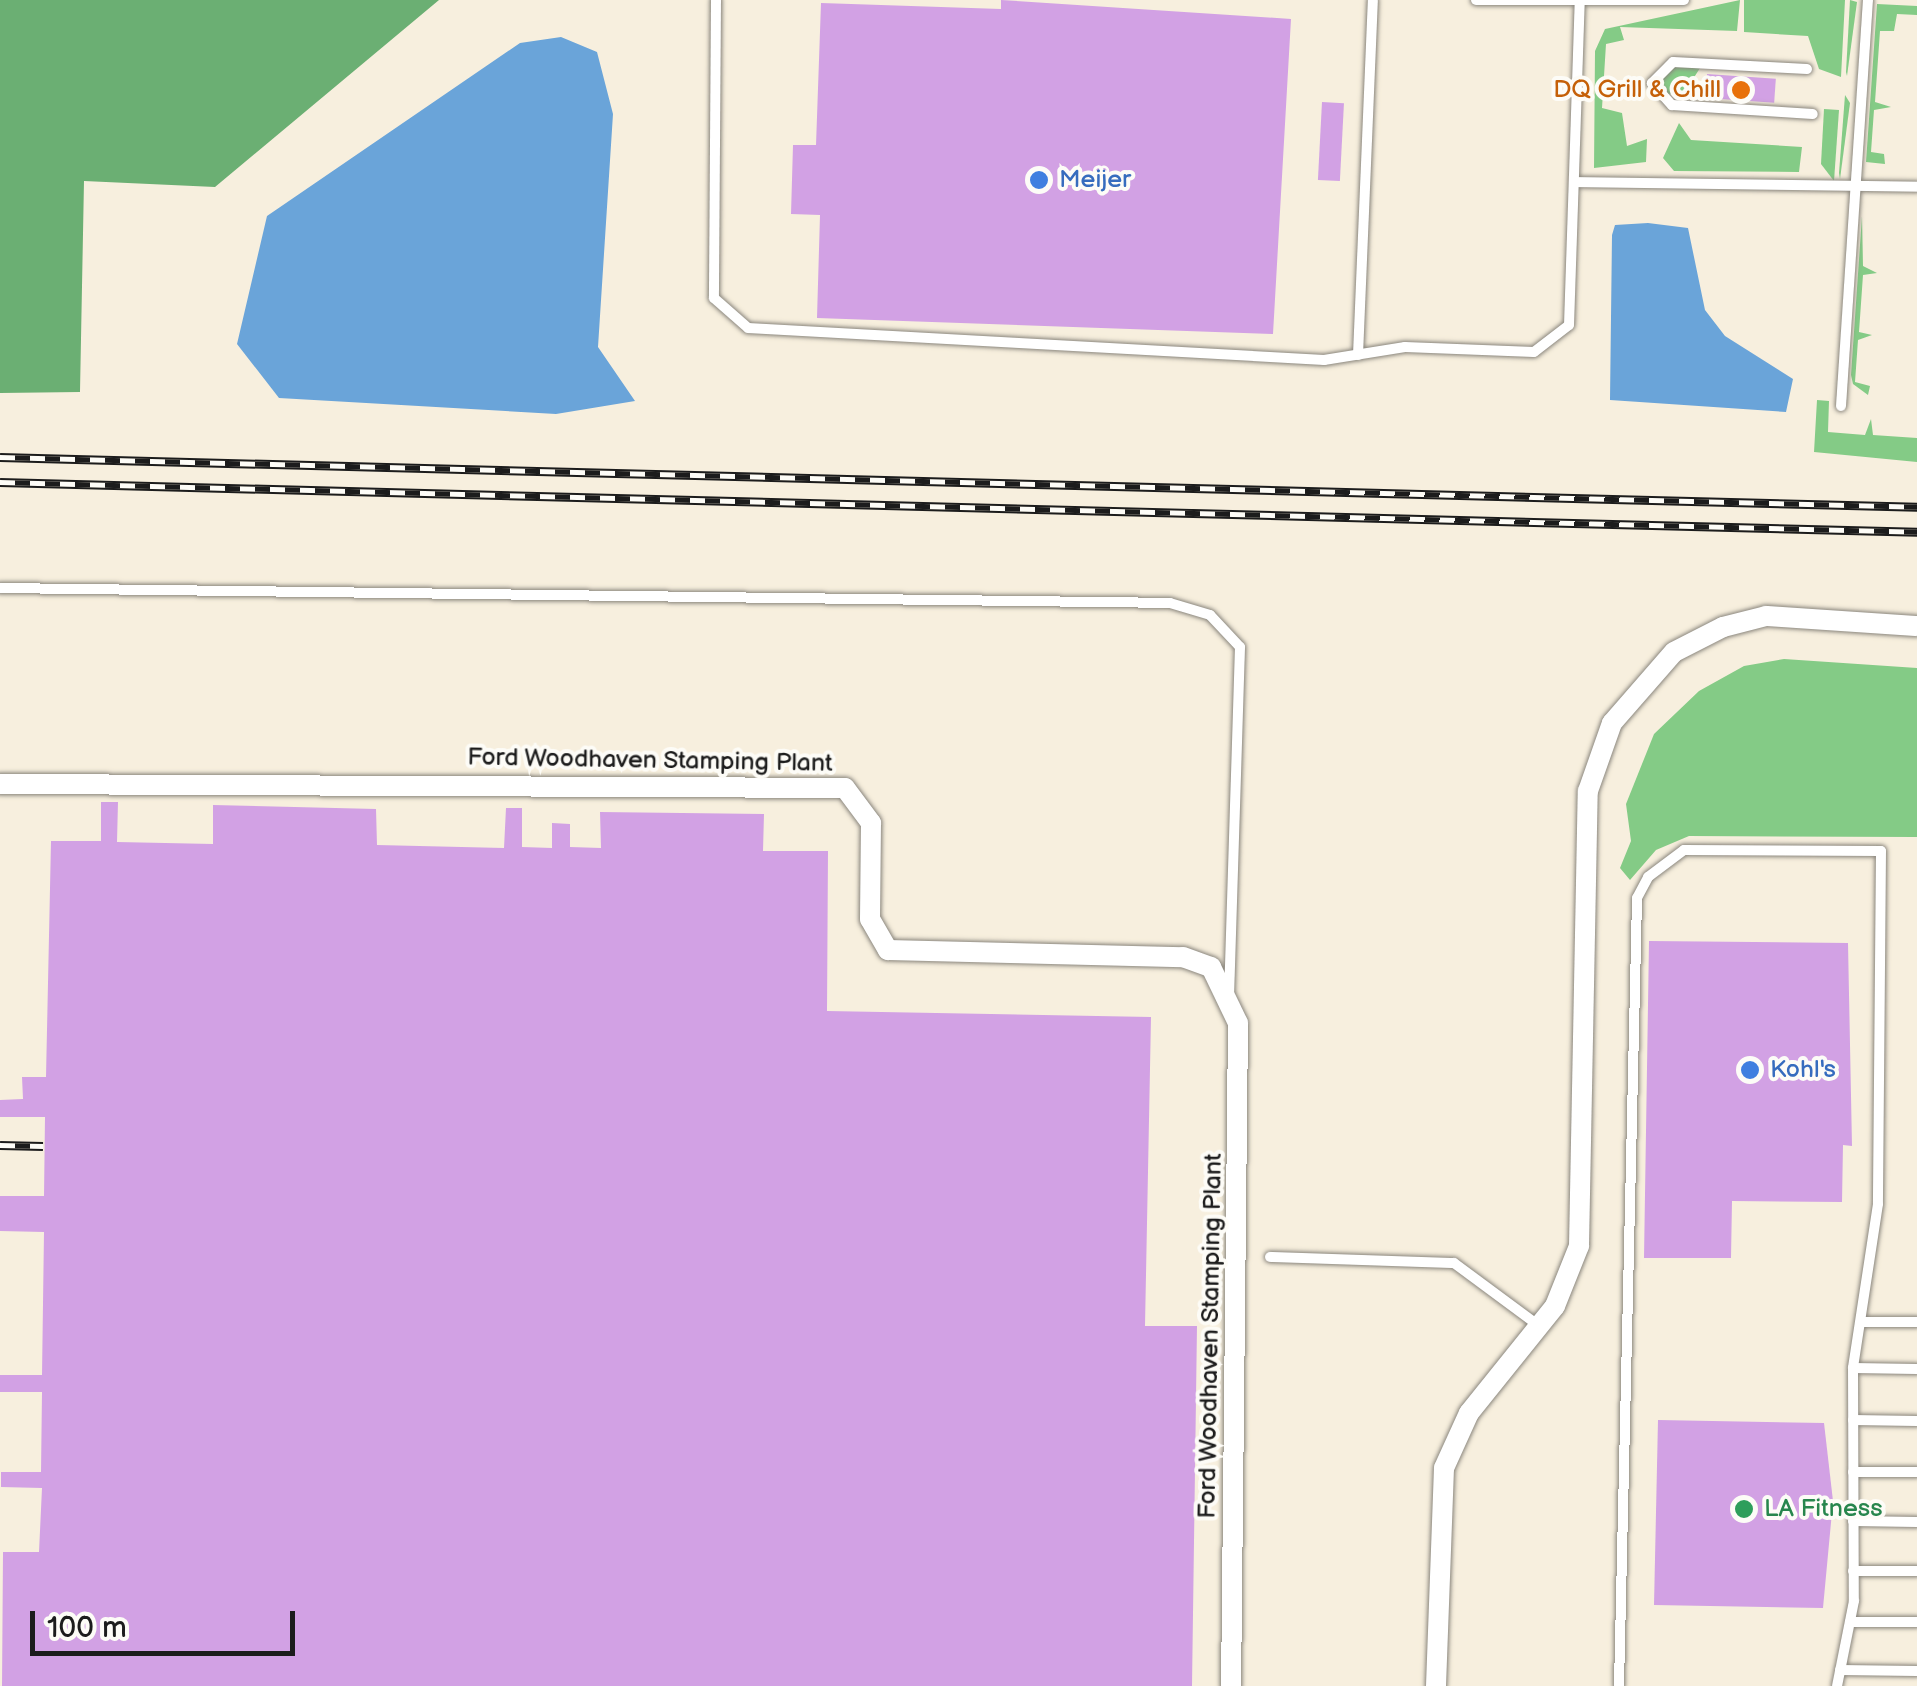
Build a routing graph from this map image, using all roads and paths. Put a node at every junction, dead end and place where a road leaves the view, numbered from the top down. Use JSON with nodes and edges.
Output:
{"nodes":[{"id":1,"x":716,"y":0,"type":"edge"},
{"id":2,"x":1373,"y":0,"type":"edge"},
{"id":3,"x":1476,"y":0,"type":"edge"},
{"id":4,"x":1684,"y":0,"type":"edge"},
{"id":5,"x":1868,"y":0,"type":"edge"},
{"id":6,"x":1580,"y":1,"type":"edge"},
{"id":7,"x":1807,"y":69,"type":"dead end"},
{"id":8,"x":1813,"y":114,"type":"dead end"},
{"id":9,"x":1575,"y":182,"type":"junction"},
{"id":10,"x":1917,"y":187,"type":"edge"},
{"id":11,"x":1854,"y":192,"type":"junction"},
{"id":12,"x":1358,"y":355,"type":"junction"},
{"id":13,"x":1841,"y":406,"type":"dead end"},
{"id":14,"x":0,"y":588,"type":"edge"},
{"id":15,"x":1917,"y":626,"type":"edge"},
{"id":16,"x":0,"y":784,"type":"edge"},
{"id":17,"x":1229,"y":991,"type":"junction"},
{"id":18,"x":1270,"y":1257,"type":"dead end"},
{"id":19,"x":1861,"y":1322,"type":"junction"},
{"id":20,"x":1917,"y":1322,"type":"edge"},
{"id":21,"x":1539,"y":1326,"type":"junction"},
{"id":22,"x":1853,"y":1368,"type":"junction"},
{"id":23,"x":1917,"y":1369,"type":"edge"},
{"id":24,"x":1853,"y":1420,"type":"junction"},
{"id":25,"x":1917,"y":1421,"type":"edge"},
{"id":26,"x":1853,"y":1472,"type":"junction"},
{"id":27,"x":1917,"y":1472,"type":"edge"},
{"id":28,"x":1854,"y":1521,"type":"junction"},
{"id":29,"x":1917,"y":1522,"type":"edge"},
{"id":30,"x":1853,"y":1571,"type":"junction"},
{"id":31,"x":1917,"y":1572,"type":"edge"},
{"id":32,"x":1850,"y":1622,"type":"junction"},
{"id":33,"x":1917,"y":1622,"type":"edge"},
{"id":34,"x":1840,"y":1670,"type":"junction"},
{"id":35,"x":1917,"y":1671,"type":"edge"},
{"id":36,"x":1231,"y":1686,"type":"edge"},
{"id":37,"x":1436,"y":1686,"type":"edge"},
{"id":38,"x":1619,"y":1686,"type":"edge"},
{"id":39,"x":1838,"y":1686,"type":"edge"}],
"edges":[{"from":1,"to":12,"type":"lane"},
{"from":2,"to":12,"type":"lane"},
{"from":3,"to":6,"type":"lane"},
{"from":4,"to":6,"type":"lane"},
{"from":5,"to":11,"type":"lane"},
{"from":6,"to":9,"type":"lane"},
{"from":7,"to":8,"type":"lane"},
{"from":9,"to":11,"type":"lane"},
{"from":9,"to":12,"type":"lane"},
{"from":10,"to":11,"type":"lane"},
{"from":11,"to":13,"type":"lane"},
{"from":14,"to":17,"type":"lane"},
{"from":15,"to":21,"type":"street"},
{"from":16,"to":17,"type":"street","name":"Ford Woodhaven Stamping Plant"},
{"from":17,"to":36,"type":"street","name":"Ford Woodhaven Stamping Plant"},
{"from":18,"to":21,"type":"lane"},
{"from":19,"to":20,"type":"lane"},
{"from":19,"to":22,"type":"lane"},
{"from":19,"to":38,"type":"lane"},
{"from":21,"to":37,"type":"street"},
{"from":22,"to":23,"type":"lane"},
{"from":22,"to":24,"type":"lane"},
{"from":24,"to":25,"type":"lane"},
{"from":24,"to":26,"type":"lane"},
{"from":26,"to":27,"type":"lane"},
{"from":26,"to":28,"type":"lane"},
{"from":28,"to":29,"type":"lane"},
{"from":28,"to":30,"type":"lane"},
{"from":30,"to":31,"type":"lane"},
{"from":30,"to":32,"type":"lane"},
{"from":32,"to":33,"type":"lane"},
{"from":32,"to":34,"type":"lane"},
{"from":34,"to":35,"type":"lane"},
{"from":34,"to":39,"type":"lane"}]}
